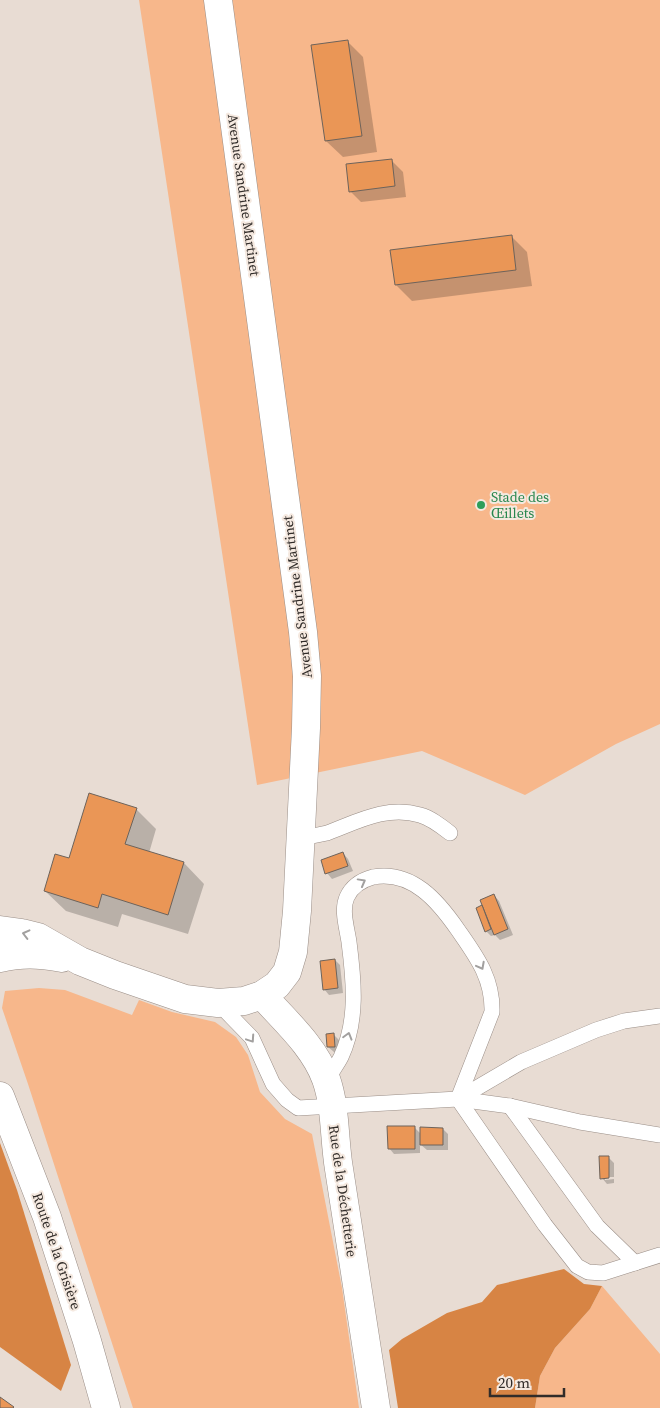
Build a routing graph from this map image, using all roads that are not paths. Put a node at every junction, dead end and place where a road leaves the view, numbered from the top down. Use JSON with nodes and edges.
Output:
{"nodes":[{"id":1,"x":218,"y":0,"type":"edge"},
{"id":2,"x":450,"y":833,"type":"dead end"},
{"id":3,"x":300,"y":838,"type":"junction"},
{"id":4,"x":0,"y":930,"type":"edge"},
{"id":5,"x":0,"y":958,"type":"edge"},
{"id":6,"x":80,"y":961,"type":"junction"},
{"id":7,"x":262,"y":995,"type":"junction"},
{"id":8,"x":218,"y":1004,"type":"junction"},
{"id":9,"x":660,"y":1016,"type":"edge"},
{"id":10,"x":329,"y":1092,"type":"junction"},
{"id":11,"x":0,"y":1096,"type":"edge"},
{"id":12,"x":458,"y":1099,"type":"junction"},
{"id":13,"x":510,"y":1106,"type":"junction"},
{"id":14,"x":660,"y":1135,"type":"edge"},
{"id":15,"x":660,"y":1255,"type":"edge"},
{"id":16,"x":636,"y":1263,"type":"junction"},
{"id":17,"x":106,"y":1408,"type":"edge"},
{"id":18,"x":376,"y":1408,"type":"edge"}],
"edges":[{"from":1,"to":3,"type":"street","name":"Avenue Sandrine Martinet"},
{"from":2,"to":3,"type":"lane"},
{"from":3,"to":7,"type":"street","name":"Avenue Sandrine Martinet"},
{"from":6,"to":4,"type":"street","name":"Avenue Sandrine Martinet","one_way":true},
{"from":5,"to":6,"type":"street","name":"Avenue Sandrine Martinet"},
{"from":6,"to":8,"type":"street","name":"Avenue Sandrine Martinet"},
{"from":7,"to":8,"type":"street","name":"Avenue Sandrine Martinet"},
{"from":7,"to":10,"type":"street","name":"Rue de la Déchetterie"},
{"from":8,"to":10,"type":"lane","one_way":true},
{"from":9,"to":12,"type":"lane"},
{"from":10,"to":12,"type":"lane"},
{"from":10,"to":12,"type":"lane","one_way":true},
{"from":10,"to":18,"type":"street","name":"Rue de la Déchetterie"},
{"from":11,"to":17,"type":"street","name":"Route de la Grisière"},
{"from":12,"to":13,"type":"lane"},
{"from":12,"to":16,"type":"lane"},
{"from":13,"to":14,"type":"lane"},
{"from":13,"to":16,"type":"lane"},
{"from":15,"to":16,"type":"lane"}]}
